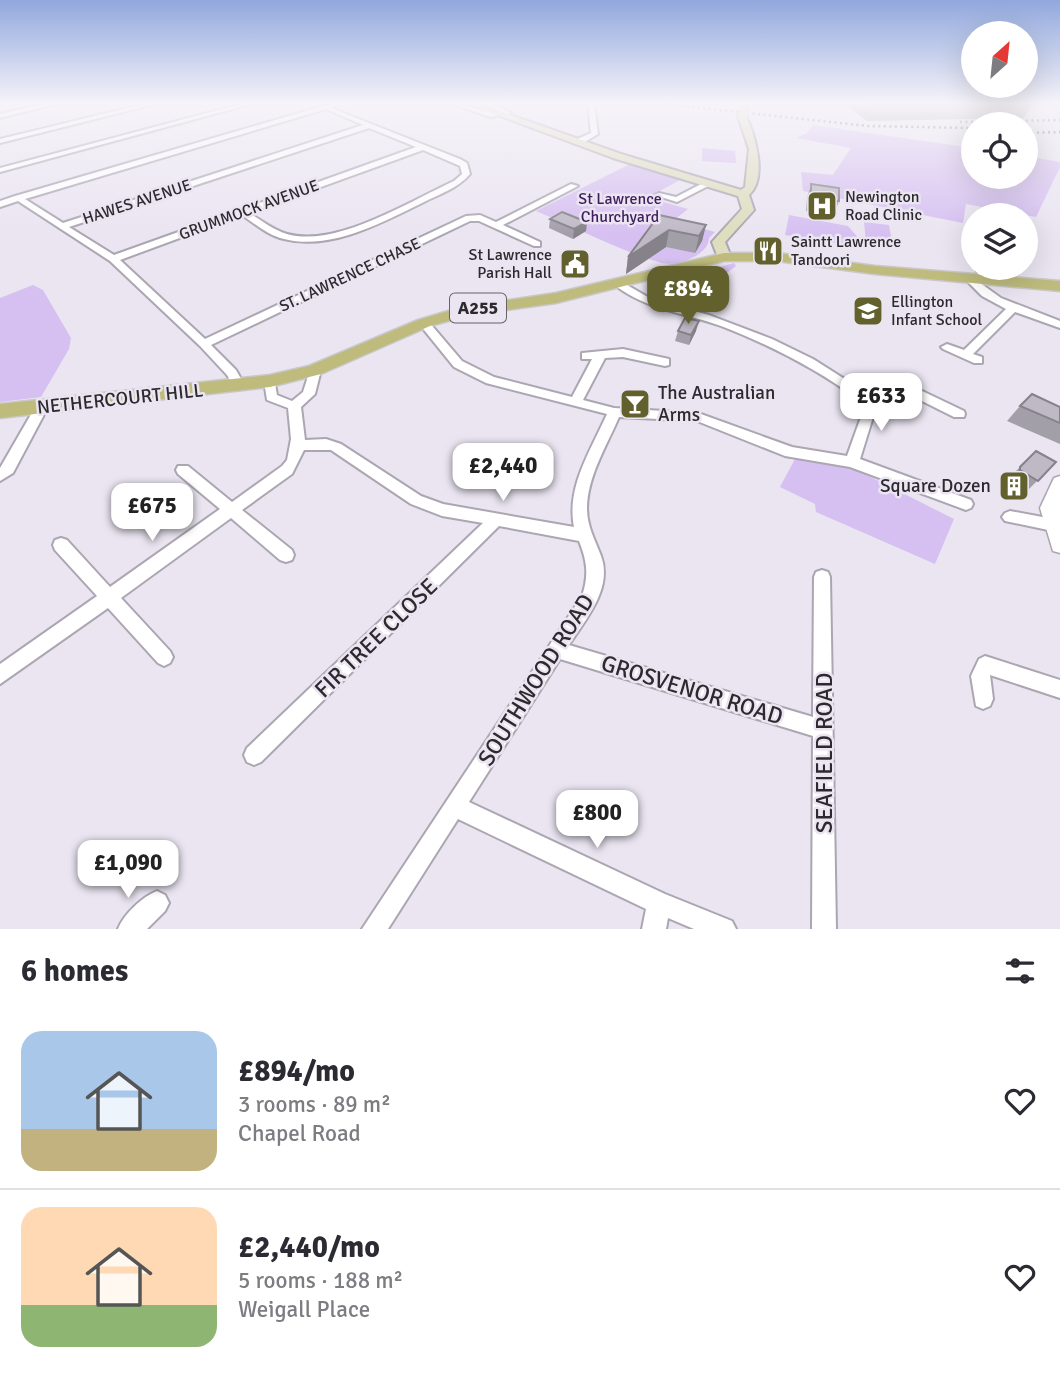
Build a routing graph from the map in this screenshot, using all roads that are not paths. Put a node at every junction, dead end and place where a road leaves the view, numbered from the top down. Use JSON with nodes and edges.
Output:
{"nodes":[{"id":1,"x":86,"y":147,"type":"edge"},
{"id":2,"x":191,"y":147,"type":"edge"},
{"id":3,"x":303,"y":147,"type":"edge"},
{"id":4,"x":423,"y":147,"type":"edge"},
{"id":5,"x":424,"y":147,"type":"edge"},
{"id":6,"x":594,"y":147,"type":"edge"},
{"id":7,"x":753,"y":147,"type":"edge"},
{"id":8,"x":0,"y":170,"type":"edge"},
{"id":9,"x":556,"y":186,"type":"dead end"},
{"id":10,"x":706,"y":186,"type":"junction"},
{"id":11,"x":743,"y":194,"type":"junction"},
{"id":12,"x":659,"y":195,"type":"dead end"},
{"id":13,"x":18,"y":198,"type":"junction"},
{"id":14,"x":0,"y":204,"type":"edge"},
{"id":15,"x":244,"y":213,"type":"junction"},
{"id":16,"x":497,"y":225,"type":"junction"},
{"id":17,"x":62,"y":226,"type":"junction"},
{"id":18,"x":529,"y":243,"type":"dead end"},
{"id":19,"x":724,"y":257,"type":"junction"},
{"id":20,"x":113,"y":259,"type":"junction"},
{"id":21,"x":961,"y":273,"type":"edge"},
{"id":22,"x":978,"y":280,"type":"edge"},
{"id":23,"x":1015,"y":280,"type":"edge"},
{"id":24,"x":620,"y":284,"type":"junction"},
{"id":25,"x":1060,"y":286,"type":"edge"},
{"id":26,"x":1014,"y":307,"type":"junction"},
{"id":27,"x":424,"y":323,"type":"junction"},
{"id":28,"x":1060,"y":325,"type":"edge"},
{"id":29,"x":204,"y":344,"type":"junction"},
{"id":30,"x":947,"y":347,"type":"dead end"},
{"id":31,"x":601,"y":355,"type":"junction"},
{"id":32,"x":965,"y":355,"type":"junction"},
{"id":33,"x":586,"y":356,"type":"dead end"},
{"id":34,"x":978,"y":360,"type":"dead end"},
{"id":35,"x":665,"y":362,"type":"dead end"},
{"id":36,"x":315,"y":370,"type":"junction"},
{"id":37,"x":270,"y":381,"type":"junction"},
{"id":38,"x":239,"y":386,"type":"junction"},
{"id":39,"x":865,"y":398,"type":"junction"},
{"id":40,"x":575,"y":403,"type":"junction"},
{"id":41,"x":294,"y":406,"type":"junction"},
{"id":42,"x":42,"y":407,"type":"junction"},
{"id":43,"x":0,"y":411,"type":"edge"},
{"id":44,"x":614,"y":412,"type":"junction"},
{"id":45,"x":959,"y":414,"type":"dead end"},
{"id":46,"x":299,"y":445,"type":"junction"},
{"id":47,"x":852,"y":462,"type":"junction"},
{"id":48,"x":183,"y":470,"type":"dead end"},
{"id":49,"x":0,"y":476,"type":"edge"},
{"id":50,"x":1060,"y":483,"type":"edge"},
{"id":51,"x":966,"y":504,"type":"dead end"},
{"id":52,"x":231,"y":510,"type":"junction"},
{"id":53,"x":1010,"y":517,"type":"dead end"},
{"id":54,"x":496,"y":520,"type":"junction"},
{"id":55,"x":583,"y":535,"type":"junction"},
{"id":56,"x":1057,"y":535,"type":"edge"},
{"id":57,"x":61,"y":545,"type":"dead end"},
{"id":58,"x":286,"y":555,"type":"dead end"},
{"id":59,"x":822,"y":577,"type":"dead end"},
{"id":60,"x":109,"y":597,"type":"junction"},
{"id":61,"x":559,"y":650,"type":"junction"},
{"id":62,"x":164,"y":657,"type":"dead end"},
{"id":63,"x":0,"y":675,"type":"edge"},
{"id":64,"x":1060,"y":689,"type":"edge"},
{"id":65,"x":983,"y":699,"type":"dead end"},
{"id":66,"x":824,"y":730,"type":"junction"},
{"id":67,"x":254,"y":755,"type":"dead end"},
{"id":68,"x":455,"y":807,"type":"junction"},
{"id":69,"x":157,"y":903,"type":"dead end"},
{"id":70,"x":659,"y":903,"type":"junction"},
{"id":71,"x":130,"y":929,"type":"edge"},
{"id":72,"x":374,"y":929,"type":"edge"},
{"id":73,"x":654,"y":929,"type":"edge"},
{"id":74,"x":724,"y":929,"type":"edge"},
{"id":75,"x":824,"y":929,"type":"edge"}],
"edges":[{"from":1,"to":8,"type":"street"},
{"from":2,"to":13,"type":"street"},
{"from":3,"to":17,"type":"street","name":"HAWES AVENUE"},
{"from":4,"to":15,"type":"street","name":"GRUMMOCK AVENUE"},
{"from":5,"to":15,"type":"street"},
{"from":6,"to":10,"type":"main road"},
{"from":7,"to":11,"type":"main road"},
{"from":9,"to":16,"type":"street"},
{"from":10,"to":11,"type":"main road"},
{"from":10,"to":12,"type":"street"},
{"from":11,"to":19,"type":"main road"},
{"from":13,"to":14,"type":"street"},
{"from":13,"to":17,"type":"street"},
{"from":15,"to":20,"type":"street","name":"GRUMMOCK AVENUE"},
{"from":16,"to":18,"type":"street","name":"ST. LAWRENCE CHASE"},
{"from":16,"to":29,"type":"street","name":"ST. LAWRENCE CHASE"},
{"from":17,"to":20,"type":"street"},
{"from":19,"to":21,"type":"main road","number":"A255"},
{"from":19,"to":24,"type":"main road","number":"A255"},
{"from":20,"to":29,"type":"street"},
{"from":22,"to":26,"type":"street"},
{"from":23,"to":25,"type":"main road","number":"A255"},
{"from":24,"to":27,"type":"main road","number":"A255"},
{"from":24,"to":39,"type":"street"},
{"from":26,"to":28,"type":"street"},
{"from":26,"to":32,"type":"street"},
{"from":27,"to":36,"type":"main road","number":"A255"},
{"from":27,"to":40,"type":"street"},
{"from":29,"to":38,"type":"street"},
{"from":30,"to":32,"type":"street"},
{"from":31,"to":33,"type":"street"},
{"from":31,"to":35,"type":"street"},
{"from":31,"to":40,"type":"street"},
{"from":32,"to":34,"type":"street"},
{"from":36,"to":37,"type":"main road","number":"A255"},
{"from":36,"to":41,"type":"street"},
{"from":37,"to":38,"type":"main road","number":"A255"},
{"from":37,"to":41,"type":"street"},
{"from":38,"to":42,"type":"main road","name":"NETHERCOURT HILL","number":"A255"},
{"from":39,"to":45,"type":"street"},
{"from":39,"to":47,"type":"street"},
{"from":40,"to":44,"type":"street"},
{"from":41,"to":46,"type":"street"},
{"from":42,"to":43,"type":"main road","name":"NETHERCOURT HILL","number":"A255"},
{"from":42,"to":49,"type":"street"},
{"from":44,"to":47,"type":"street"},
{"from":44,"to":55,"type":"street","name":"SOUTHWOOD ROAD"},
{"from":46,"to":52,"type":"street"},
{"from":46,"to":54,"type":"street"},
{"from":47,"to":51,"type":"street"},
{"from":48,"to":52,"type":"street"},
{"from":50,"to":56,"type":"street"},
{"from":52,"to":58,"type":"street"},
{"from":52,"to":60,"type":"street"},
{"from":53,"to":56,"type":"street"},
{"from":54,"to":55,"type":"street"},
{"from":54,"to":67,"type":"street","name":"FIR TREE CLOSE"},
{"from":55,"to":61,"type":"street","name":"SOUTHWOOD ROAD"},
{"from":57,"to":60,"type":"street"},
{"from":59,"to":66,"type":"street","name":"SEAFIELD ROAD"},
{"from":60,"to":62,"type":"street"},
{"from":60,"to":63,"type":"street"},
{"from":61,"to":66,"type":"street","name":"GROSVENOR ROAD"},
{"from":61,"to":68,"type":"street","name":"SOUTHWOOD ROAD"},
{"from":64,"to":65,"type":"street"},
{"from":66,"to":75,"type":"street","name":"SEAFIELD ROAD"},
{"from":68,"to":70,"type":"street"},
{"from":68,"to":72,"type":"street","name":"SOUTHWOOD ROAD"},
{"from":69,"to":71,"type":"street"},
{"from":70,"to":73,"type":"street"},
{"from":70,"to":74,"type":"street"}]}
